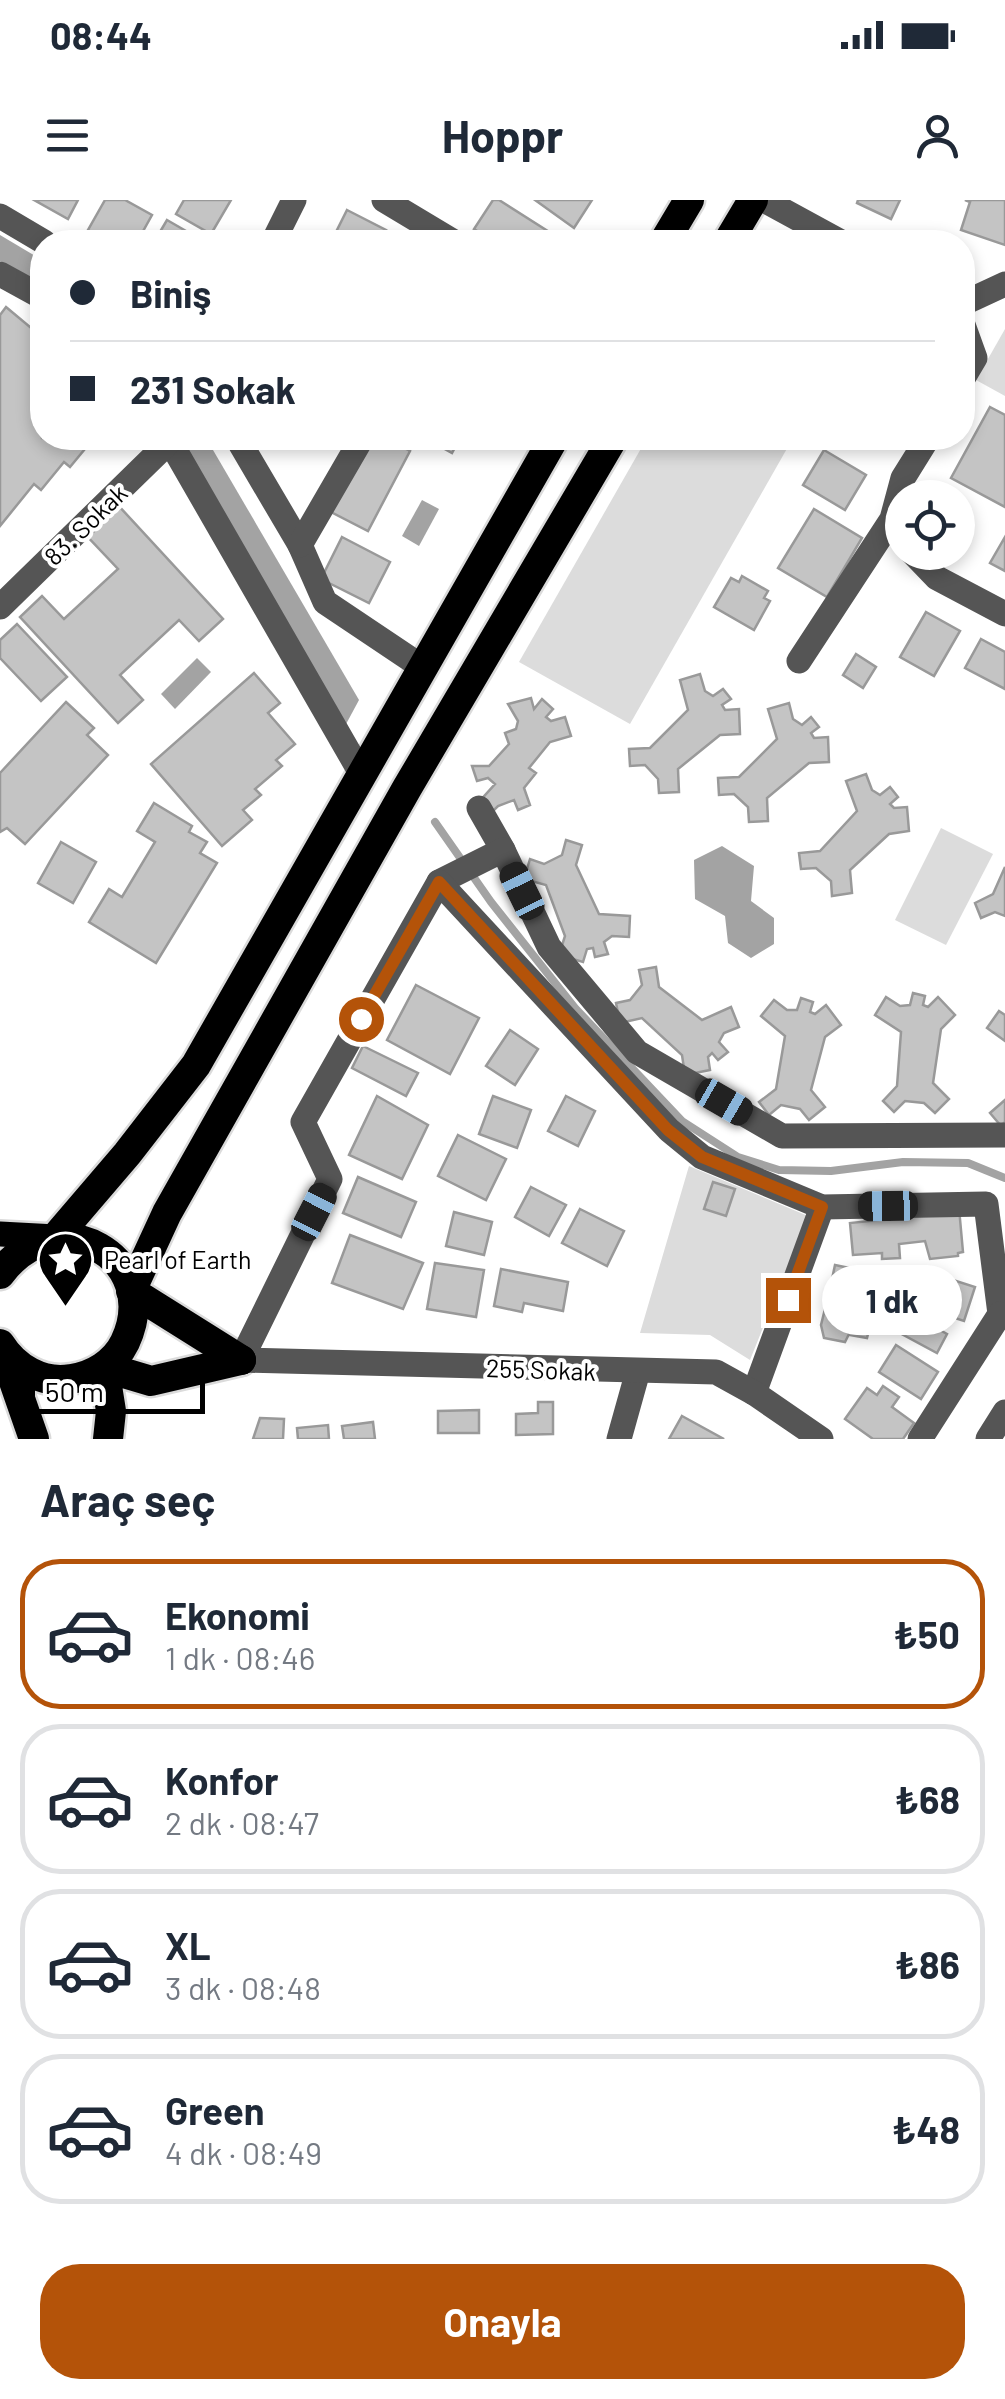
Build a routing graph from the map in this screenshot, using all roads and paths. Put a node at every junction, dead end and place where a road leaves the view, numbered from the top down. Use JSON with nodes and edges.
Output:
{"nodes":[{"id":1,"x":294,"y":200,"type":"edge"},
{"id":2,"x":384,"y":200,"type":"edge"},
{"id":3,"x":688,"y":200,"type":"edge"},
{"id":4,"x":754,"y":200,"type":"edge"},
{"id":5,"x":764,"y":200,"type":"edge"},
{"id":6,"x":0,"y":216,"type":"edge"},
{"id":7,"x":279,"y":230,"type":"edge"},
{"id":8,"x":434,"y":230,"type":"edge"},
{"id":9,"x":671,"y":230,"type":"edge"},
{"id":10,"x":735,"y":230,"type":"edge"},
{"id":11,"x":819,"y":230,"type":"edge"},
{"id":12,"x":30,"y":234,"type":"edge"},
{"id":13,"x":0,"y":274,"type":"edge"},
{"id":14,"x":1005,"y":284,"type":"edge"},
{"id":15,"x":30,"y":291,"type":"edge"},
{"id":16,"x":975,"y":298,"type":"edge"},
{"id":17,"x":159,"y":450,"type":"edge"},
{"id":18,"x":176,"y":450,"type":"edge"},
{"id":19,"x":244,"y":450,"type":"edge"},
{"id":20,"x":355,"y":450,"type":"edge"},
{"id":21,"x":547,"y":450,"type":"edge"},
{"id":22,"x":606,"y":450,"type":"edge"},
{"id":23,"x":920,"y":450,"type":"edge"},
{"id":24,"x":903,"y":480,"type":"edge"},
{"id":25,"x":300,"y":544,"type":"junction"},
{"id":26,"x":885,"y":544,"type":"edge"},
{"id":27,"x":929,"y":570,"type":"edge"},
{"id":28,"x":0,"y":606,"type":"edge"},
{"id":29,"x":1005,"y":614,"type":"edge"},
{"id":30,"x":799,"y":661,"type":"dead end"},
{"id":31,"x":422,"y":667,"type":"junction"},
{"id":32,"x":362,"y":775,"type":"junction"},
{"id":33,"x":479,"y":808,"type":"dead end"},
{"id":34,"x":492,"y":856,"type":"junction"},
{"id":35,"x":446,"y":879,"type":"junction"},
{"id":36,"x":1005,"y":1135,"type":"edge"},
{"id":37,"x":822,"y":1207,"type":"junction"},
{"id":38,"x":0,"y":1234,"type":"edge"},
{"id":39,"x":56,"y":1238,"type":"junction"},
{"id":40,"x":0,"y":1274,"type":"edge"},
{"id":41,"x":131,"y":1291,"type":"junction"},
{"id":42,"x":1002,"y":1316,"type":"edge"},
{"id":43,"x":0,"y":1347,"type":"edge"},
{"id":44,"x":241,"y":1360,"type":"junction"},
{"id":45,"x":104,"y":1367,"type":"junction"},
{"id":46,"x":638,"y":1372,"type":"junction"},
{"id":47,"x":754,"y":1392,"type":"junction"},
{"id":48,"x":1005,"y":1412,"type":"edge"},
{"id":49,"x":34,"y":1439,"type":"edge"},
{"id":50,"x":108,"y":1439,"type":"edge"},
{"id":51,"x":618,"y":1439,"type":"edge"},
{"id":52,"x":821,"y":1439,"type":"edge"},
{"id":53,"x":920,"y":1439,"type":"edge"},
{"id":54,"x":988,"y":1439,"type":"edge"}],
"edges":[{"from":1,"to":7,"type":"street"},
{"from":2,"to":8,"type":"street"},
{"from":3,"to":9,"type":"highway"},
{"from":4,"to":10,"type":"highway"},
{"from":5,"to":11,"type":"street"},
{"from":6,"to":12,"type":"street"},
{"from":13,"to":15,"type":"street"},
{"from":14,"to":16,"type":"street"},
{"from":17,"to":28,"type":"street","name":"83. Sokak"},
{"from":18,"to":32,"type":"street"},
{"from":19,"to":25,"type":"street"},
{"from":20,"to":25,"type":"street"},
{"from":21,"to":31,"type":"highway"},
{"from":22,"to":41,"type":"highway"},
{"from":23,"to":24,"type":"street"},
{"from":25,"to":31,"type":"street"},
{"from":26,"to":30,"type":"street"},
{"from":27,"to":29,"type":"street"},
{"from":31,"to":32,"type":"highway"},
{"from":32,"to":39,"type":"highway"},
{"from":33,"to":34,"type":"street"},
{"from":34,"to":35,"type":"street"},
{"from":34,"to":36,"type":"street"},
{"from":35,"to":37,"type":"street"},
{"from":35,"to":44,"type":"street"},
{"from":37,"to":42,"type":"street"},
{"from":37,"to":47,"type":"street"},
{"from":38,"to":39,"type":"main road"},
{"from":39,"to":40,"type":"highway"},
{"from":39,"to":41,"type":"highway"},
{"from":41,"to":44,"type":"highway"},
{"from":41,"to":45,"type":"highway"},
{"from":42,"to":53,"type":"street"},
{"from":43,"to":45,"type":"highway"},
{"from":43,"to":49,"type":"highway"},
{"from":44,"to":45,"type":"highway"},
{"from":44,"to":46,"type":"street","name":"255 Sokak"},
{"from":45,"to":50,"type":"highway"},
{"from":46,"to":47,"type":"street","name":"255 Sokak"},
{"from":46,"to":51,"type":"street"},
{"from":47,"to":52,"type":"street","name":"255 Sokak"},
{"from":48,"to":54,"type":"street"}]}
